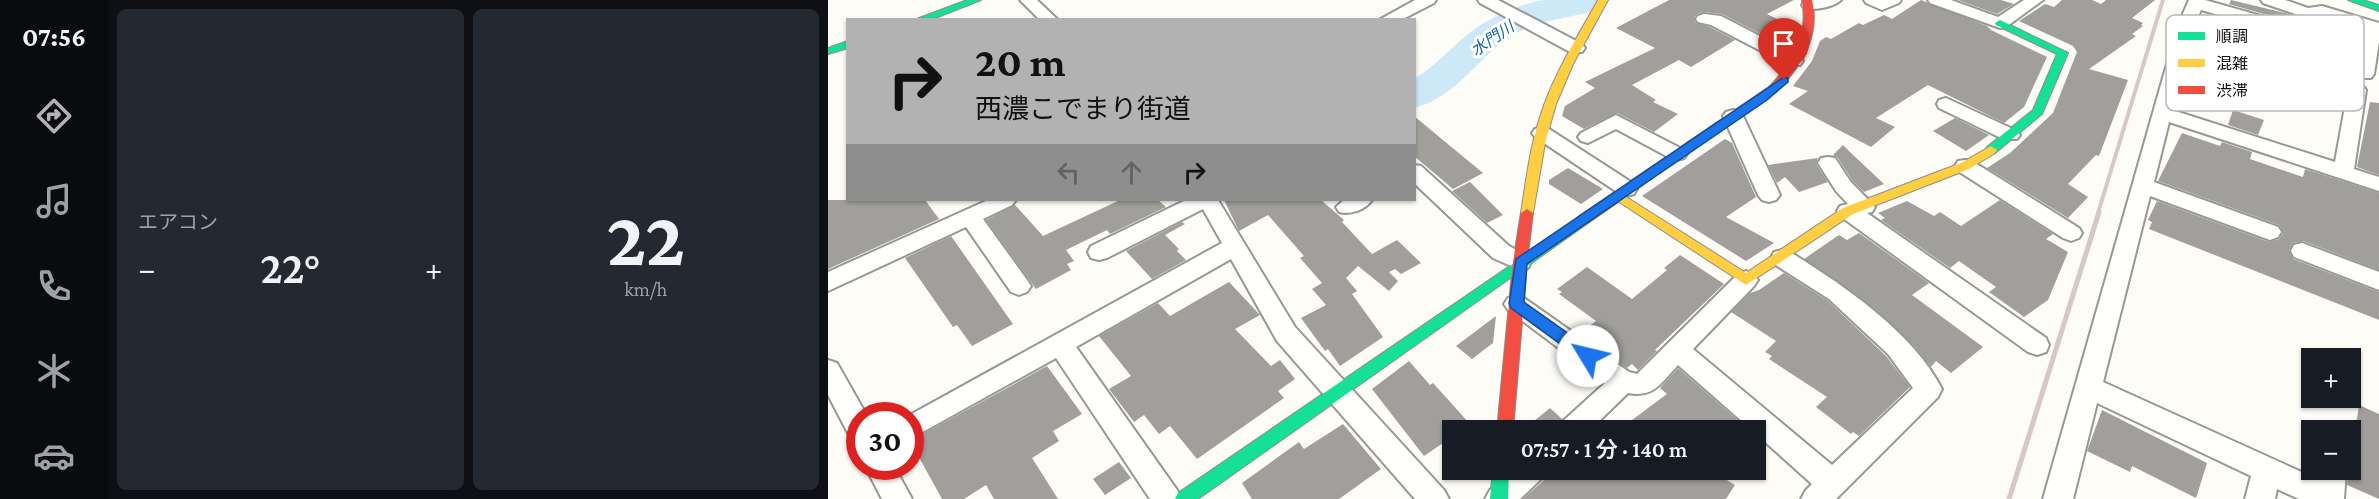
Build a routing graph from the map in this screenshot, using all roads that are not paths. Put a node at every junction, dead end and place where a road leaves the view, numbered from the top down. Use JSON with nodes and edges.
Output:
{"nodes":[{"id":1,"x":976,"y":0,"type":"edge"},
{"id":2,"x":1028,"y":0,"type":"edge"},
{"id":3,"x":1428,"y":0,"type":"edge"},
{"id":4,"x":1486,"y":0,"type":"edge"},
{"id":5,"x":1604,"y":0,"type":"edge"},
{"id":6,"x":1833,"y":0,"type":"edge"},
{"id":7,"x":1872,"y":0,"type":"edge"},
{"id":8,"x":1893,"y":0,"type":"edge"},
{"id":9,"x":1936,"y":0,"type":"edge"},
{"id":10,"x":2035,"y":0,"type":"edge"},
{"id":11,"x":2268,"y":0,"type":"edge"},
{"id":12,"x":2353,"y":0,"type":"edge"},
{"id":13,"x":2196,"y":2,"type":"edge"},
{"id":14,"x":1808,"y":3,"type":"edge"},
{"id":15,"x":2379,"y":8,"type":"edge"},
{"id":16,"x":2240,"y":15,"type":"edge"},
{"id":17,"x":2335,"y":15,"type":"edge"},
{"id":18,"x":925,"y":18,"type":"edge"},
{"id":19,"x":1048,"y":18,"type":"edge"},
{"id":20,"x":1391,"y":18,"type":"edge"},
{"id":21,"x":1704,"y":19,"type":"dead end"},
{"id":22,"x":2001,"y":23,"type":"junction"},
{"id":23,"x":2376,"y":28,"type":"edge"},
{"id":24,"x":846,"y":45,"type":"edge"},
{"id":25,"x":1576,"y":48,"type":"junction"},
{"id":26,"x":828,"y":51,"type":"edge"},
{"id":27,"x":1794,"y":61,"type":"junction"},
{"id":28,"x":2364,"y":71,"type":"edge"},
{"id":29,"x":2166,"y":98,"type":"edge"},
{"id":30,"x":1946,"y":104,"type":"dead end"},
{"id":31,"x":2355,"y":111,"type":"edge"},
{"id":32,"x":2162,"y":113,"type":"junction"},
{"id":33,"x":1733,"y":116,"type":"junction"},
{"id":34,"x":1542,"y":133,"type":"junction"},
{"id":35,"x":2010,"y":135,"type":"junction"},
{"id":36,"x":1588,"y":136,"type":"dead end"},
{"id":37,"x":1677,"y":154,"type":"junction"},
{"id":38,"x":1828,"y":163,"type":"dead end"},
{"id":39,"x":1965,"y":166,"type":"junction"},
{"id":40,"x":2343,"y":172,"type":"junction"},
{"id":41,"x":1416,"y":173,"type":"edge"},
{"id":42,"x":2379,"y":184,"type":"edge"},
{"id":43,"x":2143,"y":186,"type":"junction"},
{"id":44,"x":1622,"y":192,"type":"junction"},
{"id":45,"x":1769,"y":195,"type":"dead end"},
{"id":46,"x":1003,"y":201,"type":"edge"},
{"id":47,"x":1201,"y":201,"type":"edge"},
{"id":48,"x":1209,"y":201,"type":"edge"},
{"id":49,"x":1856,"y":209,"type":"junction"},
{"id":50,"x":970,"y":216,"type":"junction"},
{"id":51,"x":2270,"y":232,"type":"dead end"},
{"id":52,"x":2072,"y":233,"type":"dead end"},
{"id":53,"x":1235,"y":246,"type":"junction"},
{"id":54,"x":2302,"y":251,"type":"dead end"},
{"id":55,"x":1099,"y":252,"type":"dead end"},
{"id":56,"x":1782,"y":258,"type":"junction"},
{"id":57,"x":1521,"y":262,"type":"junction"},
{"id":58,"x":1746,"y":280,"type":"junction"},
{"id":59,"x":2379,"y":280,"type":"edge"},
{"id":60,"x":828,"y":282,"type":"edge"},
{"id":61,"x":1019,"y":286,"type":"dead end"},
{"id":62,"x":1516,"y":304,"type":"junction"},
{"id":63,"x":1060,"y":344,"type":"junction"},
{"id":64,"x":2037,"y":345,"type":"dead end"},
{"id":65,"x":1677,"y":350,"type":"junction"},
{"id":66,"x":828,"y":370,"type":"edge"},
{"id":67,"x":1623,"y":381,"type":"junction"},
{"id":68,"x":2088,"y":387,"type":"junction"},
{"id":69,"x":1335,"y":391,"type":"junction"},
{"id":70,"x":846,"y":403,"type":"edge"},
{"id":71,"x":924,"y":420,"type":"edge"},
{"id":72,"x":1506,"y":420,"type":"edge"},
{"id":73,"x":1582,"y":420,"type":"edge"},
{"id":74,"x":2267,"y":470,"type":"junction"},
{"id":75,"x":887,"y":480,"type":"edge"},
{"id":76,"x":1500,"y":480,"type":"edge"},
{"id":77,"x":1520,"y":480,"type":"edge"},
{"id":78,"x":2331,"y":480,"type":"edge"},
{"id":79,"x":1824,"y":491,"type":"edge"},
{"id":80,"x":1201,"y":494,"type":"edge"},
{"id":81,"x":897,"y":499,"type":"edge"},
{"id":82,"x":1167,"y":499,"type":"edge"},
{"id":83,"x":1434,"y":499,"type":"edge"},
{"id":84,"x":1499,"y":499,"type":"edge"},
{"id":85,"x":2058,"y":499,"type":"edge"},
{"id":86,"x":2260,"y":499,"type":"edge"},
{"id":87,"x":2329,"y":499,"type":"edge"}],
"edges":[{"from":1,"to":18,"type":"main road"},
{"from":2,"to":19,"type":"street"},
{"from":3,"to":20,"type":"street"},
{"from":4,"to":25,"type":"street"},
{"from":5,"to":25,"type":"main road"},
{"from":6,"to":14,"type":"street"},
{"from":7,"to":8,"type":"street"},
{"from":9,"to":22,"type":"street"},
{"from":10,"to":22,"type":"street"},
{"from":11,"to":17,"type":"street"},
{"from":12,"to":15,"type":"main road"},
{"from":13,"to":16,"type":"street"},
{"from":14,"to":27,"type":"main road"},
{"from":21,"to":27,"type":"street"},
{"from":22,"to":35,"type":"main road"},
{"from":23,"to":28,"type":"street"},
{"from":24,"to":26,"type":"main road"},
{"from":25,"to":34,"type":"main road"},
{"from":27,"to":33,"type":"main road"},
{"from":29,"to":32,"type":"street"},
{"from":30,"to":35,"type":"street"},
{"from":31,"to":40,"type":"street"},
{"from":32,"to":40,"type":"street"},
{"from":32,"to":43,"type":"street"},
{"from":33,"to":37,"type":"main road"},
{"from":33,"to":45,"type":"street"},
{"from":34,"to":44,"type":"street"},
{"from":34,"to":57,"type":"main road"},
{"from":35,"to":39,"type":"main road"},
{"from":36,"to":37,"type":"street"},
{"from":37,"to":44,"type":"main road"},
{"from":38,"to":49,"type":"street"},
{"from":39,"to":49,"type":"main road"},
{"from":39,"to":52,"type":"street"},
{"from":40,"to":42,"type":"street"},
{"from":41,"to":57,"type":"street"},
{"from":43,"to":51,"type":"street"},
{"from":43,"to":68,"type":"street"},
{"from":44,"to":57,"type":"main road"},
{"from":44,"to":58,"type":"main road"},
{"from":46,"to":50,"type":"street"},
{"from":47,"to":55,"type":"street"},
{"from":48,"to":53,"type":"street"},
{"from":49,"to":56,"type":"main road"},
{"from":49,"to":64,"type":"street"},
{"from":50,"to":60,"type":"street"},
{"from":50,"to":61,"type":"street"},
{"from":53,"to":63,"type":"street"},
{"from":53,"to":69,"type":"street"},
{"from":54,"to":59,"type":"street"},
{"from":56,"to":58,"type":"main road"},
{"from":56,"to":79,"type":"street"},
{"from":57,"to":62,"type":"main road"},
{"from":57,"to":69,"type":"main road"},
{"from":58,"to":65,"type":"street"},
{"from":62,"to":67,"type":"street"},
{"from":62,"to":72,"type":"main road"},
{"from":63,"to":71,"type":"street"},
{"from":63,"to":82,"type":"street"},
{"from":65,"to":67,"type":"street"},
{"from":65,"to":79,"type":"street"},
{"from":66,"to":70,"type":"street"},
{"from":67,"to":73,"type":"street"},
{"from":68,"to":74,"type":"street"},
{"from":68,"to":85,"type":"street"},
{"from":69,"to":80,"type":"main road"},
{"from":69,"to":83,"type":"street"},
{"from":74,"to":86,"type":"street"},
{"from":74,"to":87,"type":"street"},
{"from":75,"to":81,"type":"street"},
{"from":76,"to":84,"type":"main road"},
{"from":77,"to":84,"type":"street"},
{"from":78,"to":87,"type":"street"}]}
